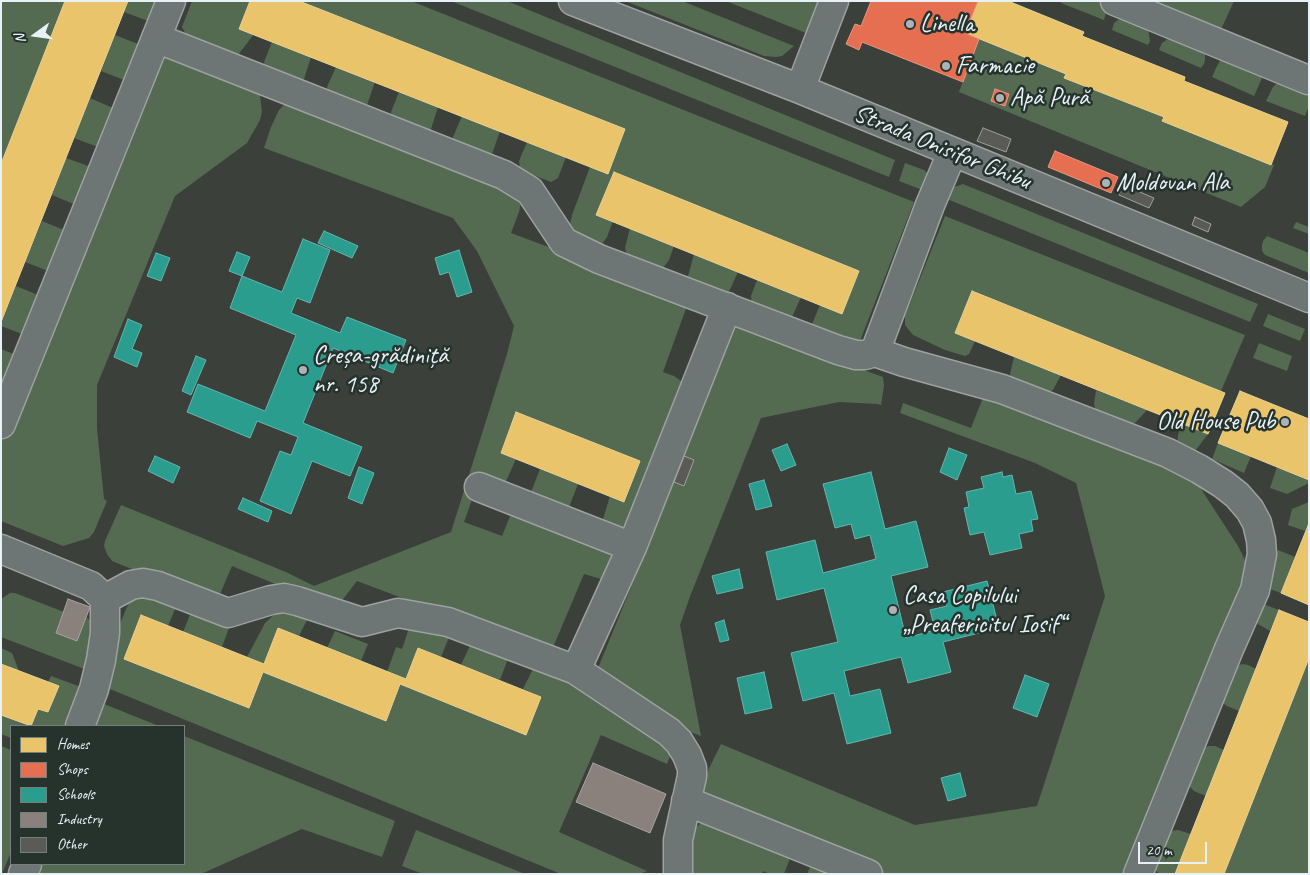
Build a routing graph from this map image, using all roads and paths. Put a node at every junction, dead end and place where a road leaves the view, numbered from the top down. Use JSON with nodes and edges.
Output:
{"nodes":[{"id":1,"x":171,"y":1,"type":"edge"},
{"id":2,"x":573,"y":1,"type":"edge"},
{"id":3,"x":834,"y":1,"type":"edge"},
{"id":4,"x":1115,"y":1,"type":"edge"},
{"id":5,"x":156,"y":38,"type":"junction"},
{"id":6,"x":1308,"y":80,"type":"edge"},
{"id":7,"x":800,"y":89,"type":"junction"},
{"id":8,"x":952,"y":152,"type":"junction"},
{"id":9,"x":1309,"y":298,"type":"edge"},
{"id":10,"x":727,"y":307,"type":"junction"},
{"id":11,"x":875,"y":352,"type":"junction"},
{"id":12,"x":1,"y":424,"type":"edge"},
{"id":13,"x":479,"y":487,"type":"dead end"},
{"id":14,"x":632,"y":547,"type":"junction"},
{"id":15,"x":1,"y":549,"type":"edge"},
{"id":16,"x":105,"y":599,"type":"junction"},
{"id":17,"x":576,"y":670,"type":"junction"},
{"id":18,"x":80,"y":725,"type":"edge"},
{"id":19,"x":686,"y":801,"type":"junction"},
{"id":20,"x":678,"y":874,"type":"edge"},
{"id":21,"x":868,"y":874,"type":"edge"},
{"id":22,"x":1138,"y":874,"type":"edge"}],
"edges":[{"from":1,"to":5,"type":"street"},
{"from":2,"to":7,"type":"street","name":"Strada Onisifor Ghibu"},
{"from":3,"to":7,"type":"street"},
{"from":4,"to":6,"type":"street"},
{"from":5,"to":10,"type":"street"},
{"from":5,"to":12,"type":"street"},
{"from":7,"to":8,"type":"street","name":"Strada Onisifor Ghibu"},
{"from":8,"to":9,"type":"street","name":"Strada Onisifor Ghibu"},
{"from":8,"to":11,"type":"street"},
{"from":10,"to":11,"type":"street"},
{"from":10,"to":14,"type":"street"},
{"from":11,"to":22,"type":"street"},
{"from":13,"to":14,"type":"street"},
{"from":14,"to":17,"type":"street"},
{"from":15,"to":16,"type":"street"},
{"from":16,"to":17,"type":"street"},
{"from":16,"to":18,"type":"street"},
{"from":17,"to":19,"type":"street"},
{"from":19,"to":20,"type":"street"},
{"from":19,"to":21,"type":"street"}]}
